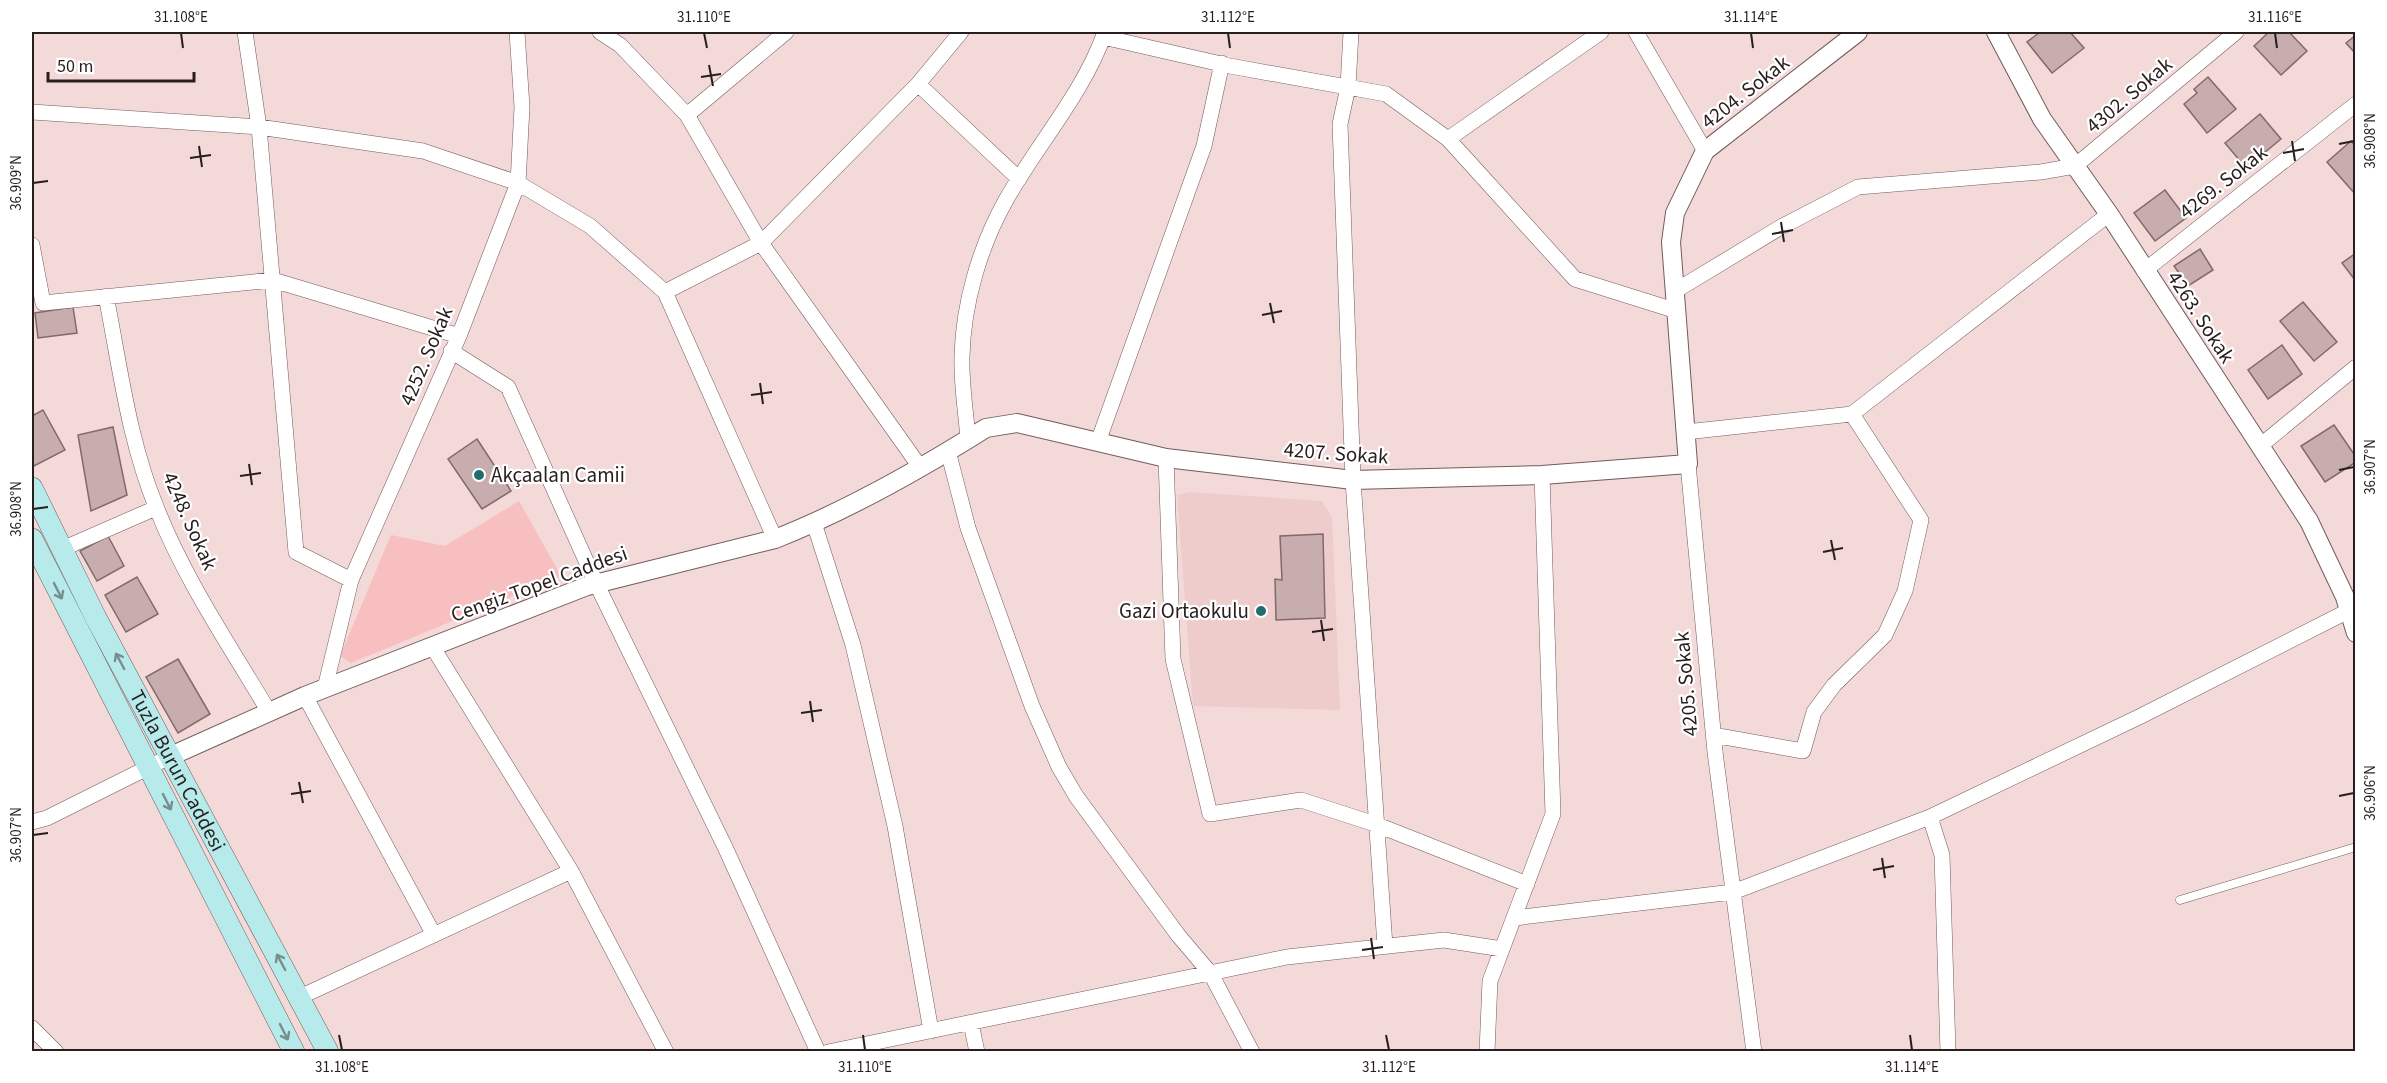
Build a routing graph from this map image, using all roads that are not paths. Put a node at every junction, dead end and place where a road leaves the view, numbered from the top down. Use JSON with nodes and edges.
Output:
{"nodes":[{"id":1,"x":245,"y":32,"type":"edge"},
{"id":2,"x":517,"y":32,"type":"edge"},
{"id":3,"x":600,"y":32,"type":"edge"},
{"id":4,"x":786,"y":32,"type":"edge"},
{"id":5,"x":961,"y":32,"type":"edge"},
{"id":6,"x":1352,"y":32,"type":"edge"},
{"id":7,"x":1601,"y":32,"type":"edge"},
{"id":8,"x":1636,"y":32,"type":"edge"},
{"id":9,"x":1858,"y":32,"type":"edge"},
{"id":10,"x":1996,"y":32,"type":"edge"},
{"id":11,"x":2236,"y":32,"type":"edge"},
{"id":12,"x":1104,"y":34,"type":"edge"},
{"id":13,"x":1222,"y":63,"type":"junction"},
{"id":14,"x":918,"y":84,"type":"junction"},
{"id":15,"x":1348,"y":87,"type":"junction"},
{"id":16,"x":2355,"y":104,"type":"edge"},
{"id":17,"x":32,"y":112,"type":"edge"},
{"id":18,"x":687,"y":115,"type":"junction"},
{"id":19,"x":260,"y":127,"type":"junction"},
{"id":20,"x":1448,"y":139,"type":"junction"},
{"id":21,"x":1706,"y":151,"type":"junction"},
{"id":22,"x":2075,"y":166,"type":"junction"},
{"id":23,"x":1019,"y":179,"type":"junction"},
{"id":24,"x":518,"y":183,"type":"junction"},
{"id":25,"x":2109,"y":214,"type":"junction"},
{"id":26,"x":761,"y":243,"type":"junction"},
{"id":27,"x":32,"y":245,"type":"edge"},
{"id":28,"x":2144,"y":271,"type":"junction"},
{"id":29,"x":273,"y":280,"type":"junction"},
{"id":30,"x":1676,"y":291,"type":"junction"},
{"id":31,"x":665,"y":292,"type":"junction"},
{"id":32,"x":106,"y":296,"type":"junction"},
{"id":33,"x":1677,"y":311,"type":"junction"},
{"id":34,"x":459,"y":336,"type":"junction"},
{"id":35,"x":452,"y":351,"type":"junction"},
{"id":36,"x":2355,"y":367,"type":"edge"},
{"id":37,"x":1852,"y":414,"type":"junction"},
{"id":38,"x":986,"y":428,"type":"joint"},
{"id":39,"x":1686,"y":432,"type":"junction"},
{"id":40,"x":968,"y":439,"type":"junction"},
{"id":41,"x":1098,"y":442,"type":"junction"},
{"id":42,"x":2260,"y":447,"type":"junction"},
{"id":43,"x":948,"y":451,"type":"junction"},
{"id":44,"x":1166,"y":458,"type":"junction"},
{"id":45,"x":1688,"y":464,"type":"junction"},
{"id":46,"x":920,"y":467,"type":"junction"},
{"id":47,"x":1542,"y":475,"type":"junction"},
{"id":48,"x":1353,"y":480,"type":"junction"},
{"id":49,"x":32,"y":488,"type":"edge"},
{"id":50,"x":156,"y":508,"type":"junction"},
{"id":51,"x":814,"y":523,"type":"junction"},
{"id":52,"x":32,"y":539,"type":"edge"},
{"id":53,"x":775,"y":539,"type":"junction"},
{"id":54,"x":62,"y":549,"type":"junction"},
{"id":55,"x":351,"y":580,"type":"junction"},
{"id":56,"x":596,"y":583,"type":"junction"},
{"id":57,"x":2352,"y":608,"type":"edge"},
{"id":58,"x":2355,"y":633,"type":"edge"},
{"id":59,"x":432,"y":646,"type":"junction"},
{"id":60,"x":325,"y":688,"type":"junction"},
{"id":61,"x":305,"y":696,"type":"junction"},
{"id":62,"x":269,"y":712,"type":"junction"},
{"id":63,"x":1713,"y":735,"type":"junction"},
{"id":64,"x":171,"y":756,"type":"junction"},
{"id":65,"x":150,"y":767,"type":"junction"},
{"id":66,"x":1930,"y":817,"type":"junction"},
{"id":67,"x":32,"y":822,"type":"edge"},
{"id":68,"x":1375,"y":824,"type":"junction"},
{"id":69,"x":2355,"y":847,"type":"edge"},
{"id":70,"x":571,"y":871,"type":"junction"},
{"id":71,"x":1527,"y":884,"type":"junction"},
{"id":72,"x":1733,"y":892,"type":"junction"},
{"id":73,"x":2180,"y":900,"type":"dead end"},
{"id":74,"x":1514,"y":918,"type":"junction"},
{"id":75,"x":434,"y":935,"type":"junction"},
{"id":76,"x":1385,"y":946,"type":"junction"},
{"id":77,"x":1502,"y":948,"type":"junction"},
{"id":78,"x":1211,"y":974,"type":"junction"},
{"id":79,"x":300,"y":996,"type":"junction"},
{"id":80,"x":971,"y":1023,"type":"junction"},
{"id":81,"x":32,"y":1028,"type":"edge"},
{"id":82,"x":931,"y":1031,"type":"junction"},
{"id":83,"x":56,"y":1052,"type":"edge"},
{"id":84,"x":294,"y":1052,"type":"edge"},
{"id":85,"x":328,"y":1052,"type":"edge"},
{"id":86,"x":666,"y":1052,"type":"edge"},
{"id":87,"x":818,"y":1052,"type":"edge"},
{"id":88,"x":828,"y":1052,"type":"edge"},
{"id":89,"x":977,"y":1052,"type":"edge"},
{"id":90,"x":1252,"y":1052,"type":"edge"},
{"id":91,"x":1487,"y":1052,"type":"edge"},
{"id":92,"x":1754,"y":1052,"type":"edge"},
{"id":93,"x":1948,"y":1052,"type":"edge"}],
"edges":[{"from":1,"to":19,"type":"street"},
{"from":2,"to":24,"type":"street","name":"4252. Sokak"},
{"from":3,"to":18,"type":"street"},
{"from":4,"to":18,"type":"street"},
{"from":5,"to":14,"type":"street"},
{"from":6,"to":15,"type":"street"},
{"from":7,"to":20,"type":"street"},
{"from":8,"to":21,"type":"street"},
{"from":9,"to":21,"type":"street","name":"4204. Sokak"},
{"from":10,"to":22,"type":"street","name":"4263. Sokak"},
{"from":11,"to":22,"type":"street","name":"4302. Sokak"},
{"from":12,"to":13,"type":"street"},
{"from":12,"to":23,"type":"street"},
{"from":13,"to":15,"type":"street"},
{"from":13,"to":41,"type":"street"},
{"from":14,"to":23,"type":"street"},
{"from":14,"to":26,"type":"street"},
{"from":15,"to":20,"type":"street"},
{"from":15,"to":48,"type":"street"},
{"from":16,"to":28,"type":"street","name":"4269. Sokak"},
{"from":17,"to":19,"type":"street"},
{"from":18,"to":26,"type":"street"},
{"from":19,"to":24,"type":"street"},
{"from":19,"to":29,"type":"street"},
{"from":20,"to":33,"type":"street"},
{"from":21,"to":30,"type":"street","name":"4204. Sokak"},
{"from":22,"to":25,"type":"street","name":"4263. Sokak"},
{"from":22,"to":30,"type":"street"},
{"from":23,"to":40,"type":"street"},
{"from":24,"to":31,"type":"street"},
{"from":24,"to":34,"type":"street","name":"4252. Sokak"},
{"from":25,"to":28,"type":"street","name":"4263. Sokak"},
{"from":25,"to":37,"type":"street"},
{"from":26,"to":31,"type":"street"},
{"from":26,"to":46,"type":"street"},
{"from":27,"to":32,"type":"street"},
{"from":28,"to":42,"type":"street","name":"4263. Sokak"},
{"from":29,"to":32,"type":"street"},
{"from":29,"to":34,"type":"street"},
{"from":29,"to":55,"type":"street"},
{"from":30,"to":33,"type":"street","name":"4204. Sokak"},
{"from":31,"to":53,"type":"street"},
{"from":32,"to":50,"type":"street","name":"4248. Sokak"},
{"from":33,"to":39,"type":"street","name":"4205. Sokak"},
{"from":34,"to":35,"type":"street","name":"4252. Sokak"},
{"from":35,"to":55,"type":"street","name":"4252. Sokak"},
{"from":35,"to":56,"type":"street"},
{"from":36,"to":42,"type":"street"},
{"from":37,"to":39,"type":"street"},
{"from":37,"to":63,"type":"street"},
{"from":38,"to":40,"type":"street","name":"Cengiz Topel Caddesi"},
{"from":38,"to":41,"type":"street","name":"4207. Sokak"},
{"from":39,"to":45,"type":"street","name":"4205. Sokak"},
{"from":40,"to":43,"type":"street","name":"Cengiz Topel Caddesi"},
{"from":41,"to":44,"type":"street","name":"4207. Sokak"},
{"from":42,"to":57,"type":"street","name":"4263. Sokak"},
{"from":43,"to":46,"type":"street","name":"Cengiz Topel Caddesi"},
{"from":43,"to":78,"type":"street"},
{"from":44,"to":48,"type":"street","name":"4207. Sokak"},
{"from":44,"to":68,"type":"street"},
{"from":45,"to":47,"type":"street","name":"4207. Sokak"},
{"from":45,"to":63,"type":"street","name":"4205. Sokak"},
{"from":46,"to":51,"type":"street","name":"Cengiz Topel Caddesi"},
{"from":47,"to":48,"type":"street","name":"4207. Sokak"},
{"from":47,"to":71,"type":"street"},
{"from":48,"to":68,"type":"street"},
{"from":49,"to":54,"type":"main road","name":"Tuzla Burun Caddesi"},
{"from":50,"to":54,"type":"street"},
{"from":50,"to":62,"type":"street","name":"4248. Sokak"},
{"from":51,"to":53,"type":"street","name":"Cengiz Topel Caddesi"},
{"from":51,"to":82,"type":"street"},
{"from":52,"to":65,"type":"main road","name":"Tuzla Burun Caddesi","one_way":true},
{"from":53,"to":56,"type":"street","name":"Cengiz Topel Caddesi"},
{"from":64,"to":54,"type":"main road","name":"Tuzla Burun Caddesi","one_way":true},
{"from":55,"to":60,"type":"street","name":"4252. Sokak"},
{"from":56,"to":59,"type":"street","name":"Cengiz Topel Caddesi"},
{"from":56,"to":87,"type":"street"},
{"from":57,"to":58,"type":"street","name":"4263. Sokak"},
{"from":57,"to":66,"type":"street"},
{"from":59,"to":60,"type":"street","name":"Cengiz Topel Caddesi"},
{"from":59,"to":70,"type":"street"},
{"from":60,"to":61,"type":"street","name":"Cengiz Topel Caddesi"},
{"from":61,"to":62,"type":"street","name":"Cengiz Topel Caddesi"},
{"from":61,"to":75,"type":"street"},
{"from":62,"to":64,"type":"street","name":"Cengiz Topel Caddesi"},
{"from":63,"to":72,"type":"street","name":"4205. Sokak"},
{"from":64,"to":65,"type":"street"},
{"from":79,"to":64,"type":"main road","name":"Tuzla Burun Caddesi","one_way":true},
{"from":65,"to":67,"type":"street"},
{"from":65,"to":84,"type":"main road","name":"Tuzla Burun Caddesi","one_way":true},
{"from":66,"to":72,"type":"street"},
{"from":66,"to":93,"type":"street"},
{"from":68,"to":71,"type":"street"},
{"from":68,"to":76,"type":"street"},
{"from":69,"to":73,"type":"lane"},
{"from":70,"to":75,"type":"street"},
{"from":70,"to":86,"type":"street"},
{"from":71,"to":74,"type":"street"},
{"from":72,"to":74,"type":"street"},
{"from":72,"to":92,"type":"street","name":"4205. Sokak"},
{"from":74,"to":77,"type":"street"},
{"from":75,"to":79,"type":"street"},
{"from":76,"to":77,"type":"street"},
{"from":76,"to":78,"type":"street"},
{"from":77,"to":91,"type":"street"},
{"from":78,"to":80,"type":"street"},
{"from":78,"to":90,"type":"street"},
{"from":79,"to":85,"type":"main road","name":"Tuzla Burun Caddesi"},
{"from":80,"to":82,"type":"street"},
{"from":80,"to":89,"type":"street"},
{"from":81,"to":83,"type":"street"},
{"from":82,"to":88,"type":"street"}]}
